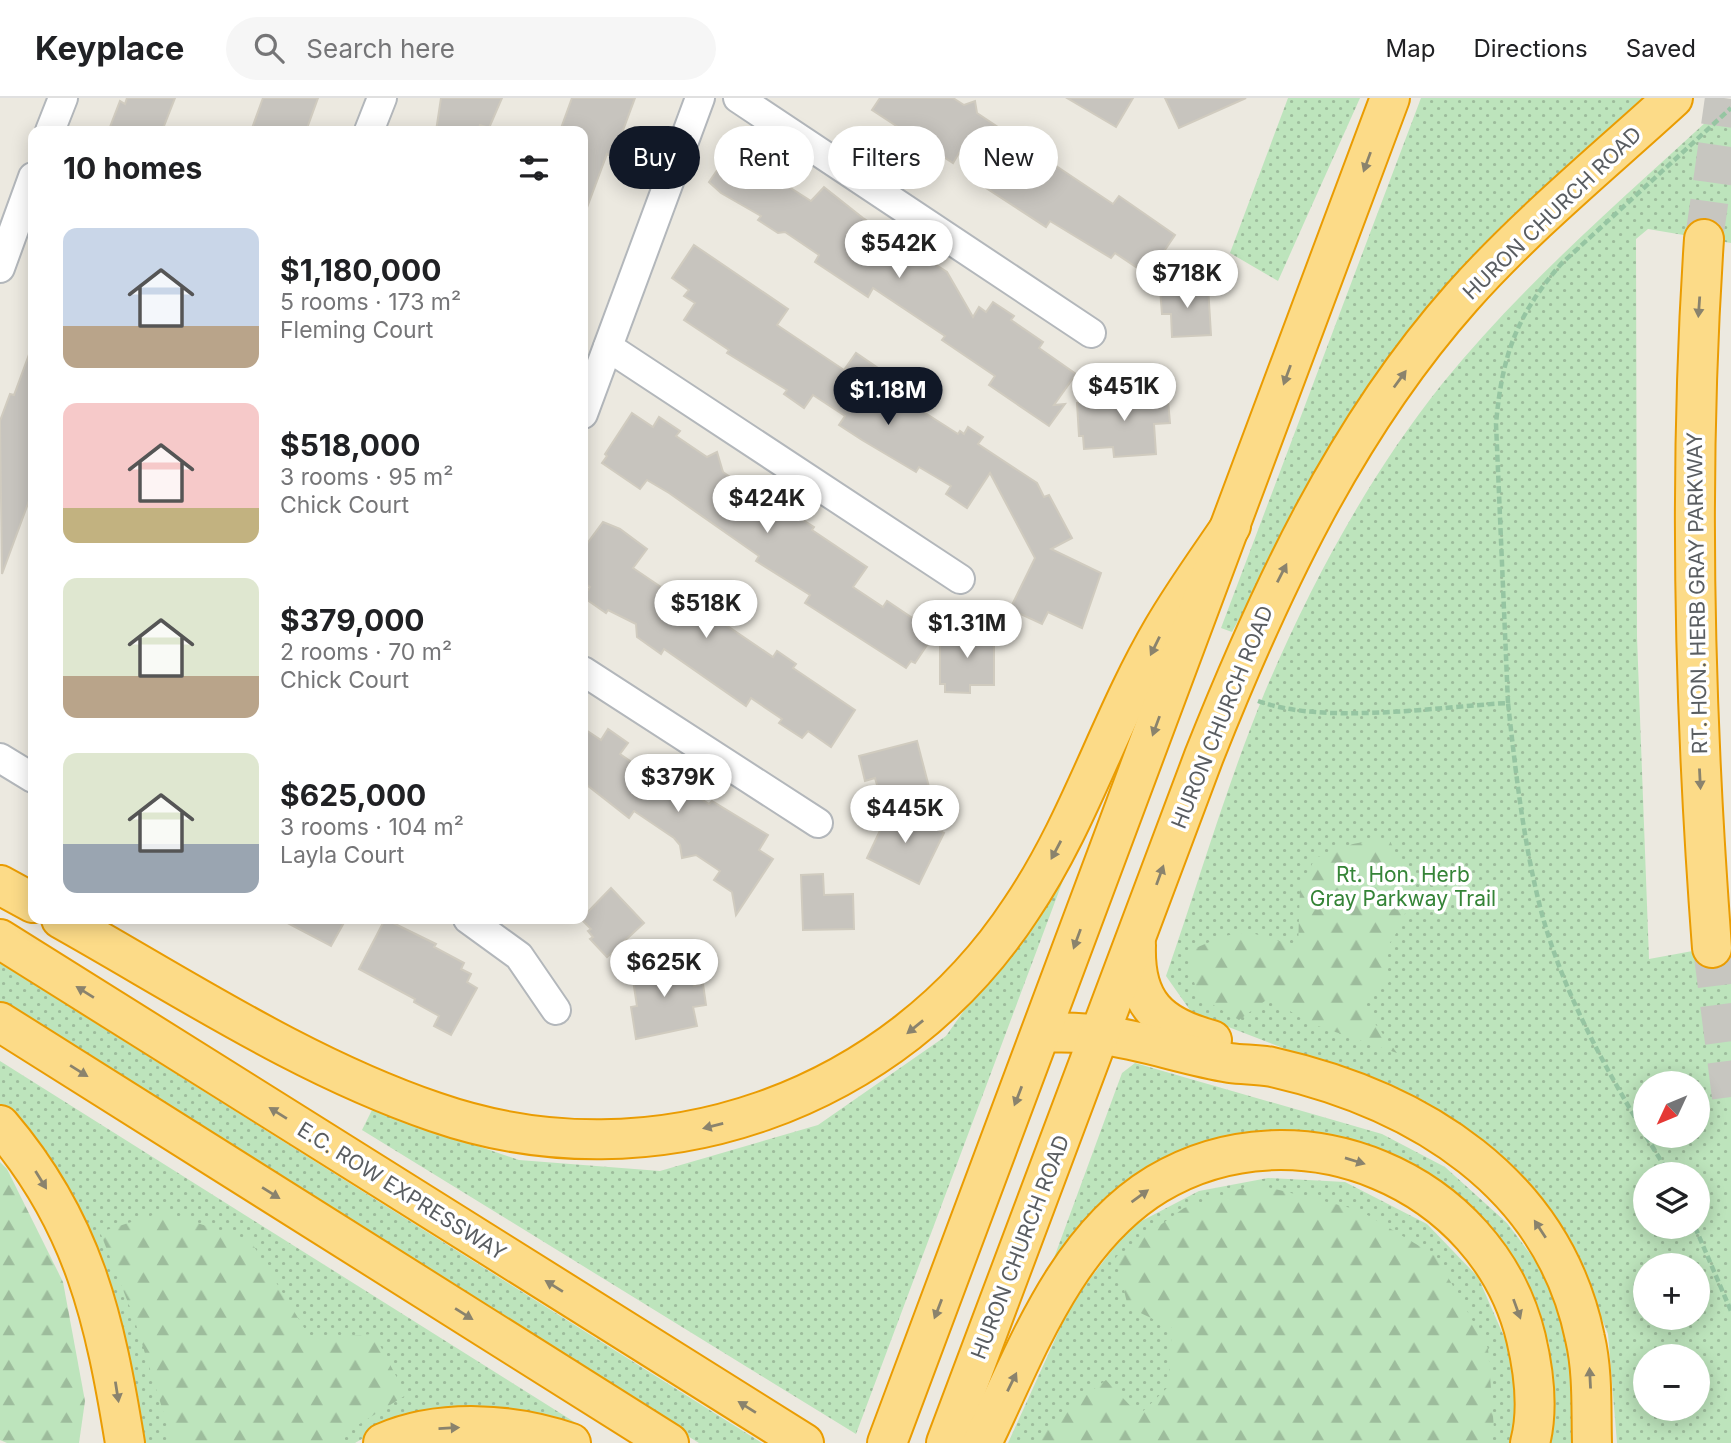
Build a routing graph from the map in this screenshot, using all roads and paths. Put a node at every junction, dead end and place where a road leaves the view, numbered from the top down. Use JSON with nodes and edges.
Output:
{"nodes":[{"id":1,"x":62,"y":98,"type":"edge"},
{"id":2,"x":382,"y":98,"type":"edge"},
{"id":3,"x":701,"y":98,"type":"edge"},
{"id":4,"x":738,"y":98,"type":"edge"},
{"id":5,"x":1390,"y":98,"type":"edge"},
{"id":6,"x":1674,"y":98,"type":"edge"},
{"id":7,"x":1731,"y":108,"type":"edge"},
{"id":8,"x":52,"y":126,"type":"edge"},
{"id":9,"x":371,"y":126,"type":"edge"},
{"id":10,"x":28,"y":191,"type":"edge"},
{"id":11,"x":1704,"y":239,"type":"tunnel mouth"},
{"id":12,"x":0,"y":268,"type":"edge"},
{"id":13,"x":1091,"y":333,"type":"dead end"},
{"id":14,"x":608,"y":347,"type":"junction"},
{"id":15,"x":588,"y":401,"type":"edge"},
{"id":16,"x":1231,"y":526,"type":"junction"},
{"id":17,"x":960,"y":579,"type":"dead end"},
{"id":18,"x":588,"y":674,"type":"edge"},
{"id":19,"x":1254,"y":699,"type":"dead end"},
{"id":20,"x":1508,"y":703,"type":"junction"},
{"id":21,"x":0,"y":758,"type":"edge"},
{"id":22,"x":28,"y":775,"type":"edge"},
{"id":23,"x":818,"y":823,"type":"dead end"},
{"id":24,"x":0,"y":885,"type":"edge"},
{"id":25,"x":28,"y":900,"type":"edge"},
{"id":26,"x":70,"y":924,"type":"edge"},
{"id":27,"x":475,"y":924,"type":"edge"},
{"id":28,"x":0,"y":939,"type":"edge"},
{"id":29,"x":1137,"y":939,"type":"junction"},
{"id":30,"x":1712,"y":948,"type":"tunnel mouth"},
{"id":31,"x":556,"y":1010,"type":"dead end"},
{"id":32,"x":0,"y":1022,"type":"edge"},
{"id":33,"x":1042,"y":1032,"type":"junction"},
{"id":34,"x":1100,"y":1035,"type":"junction"},
{"id":35,"x":1270,"y":1067,"type":"junction"},
{"id":36,"x":1633,"y":1114,"type":"edge"},
{"id":37,"x":0,"y":1125,"type":"edge"},
{"id":38,"x":1700,"y":1239,"type":"edge"},
{"id":39,"x":1731,"y":1311,"type":"edge"},
{"id":40,"x":125,"y":1443,"type":"edge"},
{"id":41,"x":383,"y":1443,"type":"edge"},
{"id":42,"x":571,"y":1443,"type":"edge"},
{"id":43,"x":669,"y":1443,"type":"edge"},
{"id":44,"x":804,"y":1443,"type":"edge"},
{"id":45,"x":887,"y":1443,"type":"edge"},
{"id":46,"x":946,"y":1443,"type":"edge"},
{"id":47,"x":982,"y":1443,"type":"edge"},
{"id":48,"x":1531,"y":1443,"type":"edge"},
{"id":49,"x":1592,"y":1443,"type":"edge"}],
"edges":[{"from":1,"to":8,"type":"street"},
{"from":2,"to":9,"type":"street"},
{"from":3,"to":14,"type":"street"},
{"from":4,"to":13,"type":"street"},
{"from":5,"to":16,"type":"highway","one_way":true},
{"from":29,"to":6,"type":"highway","name":"HURON CHURCH ROAD","one_way":true},
{"from":7,"to":20,"type":"path"},
{"from":10,"to":12,"type":"street"},
{"from":11,"to":30,"type":"highway","name":"RT. HON. HERB GRAY PARKWAY","one_way":true},
{"from":14,"to":15,"type":"street"},
{"from":14,"to":17,"type":"street"},
{"from":16,"to":26,"type":"highway","one_way":true},
{"from":16,"to":33,"type":"highway","one_way":true},
{"from":18,"to":23,"type":"street"},
{"from":19,"to":20,"type":"path"},
{"from":20,"to":36,"type":"path"},
{"from":21,"to":22,"type":"street"},
{"from":24,"to":25,"type":"highway"},
{"from":27,"to":31,"type":"street"},
{"from":44,"to":28,"type":"highway","name":"E.C. ROW EXPRESSWAY","one_way":true},
{"from":29,"to":34,"type":"highway","name":"HURON CHURCH ROAD"},
{"from":29,"to":35,"type":"highway"},
{"from":32,"to":43,"type":"highway","one_way":true},
{"from":33,"to":34,"type":"highway"},
{"from":33,"to":45,"type":"highway","one_way":true},
{"from":34,"to":35,"type":"highway"},
{"from":34,"to":46,"type":"highway","name":"HURON CHURCH ROAD"},
{"from":49,"to":35,"type":"highway","one_way":true},
{"from":37,"to":40,"type":"highway","one_way":true},
{"from":38,"to":39,"type":"path"},
{"from":41,"to":42,"type":"highway","one_way":true},
{"from":47,"to":48,"type":"highway","one_way":true}]}
